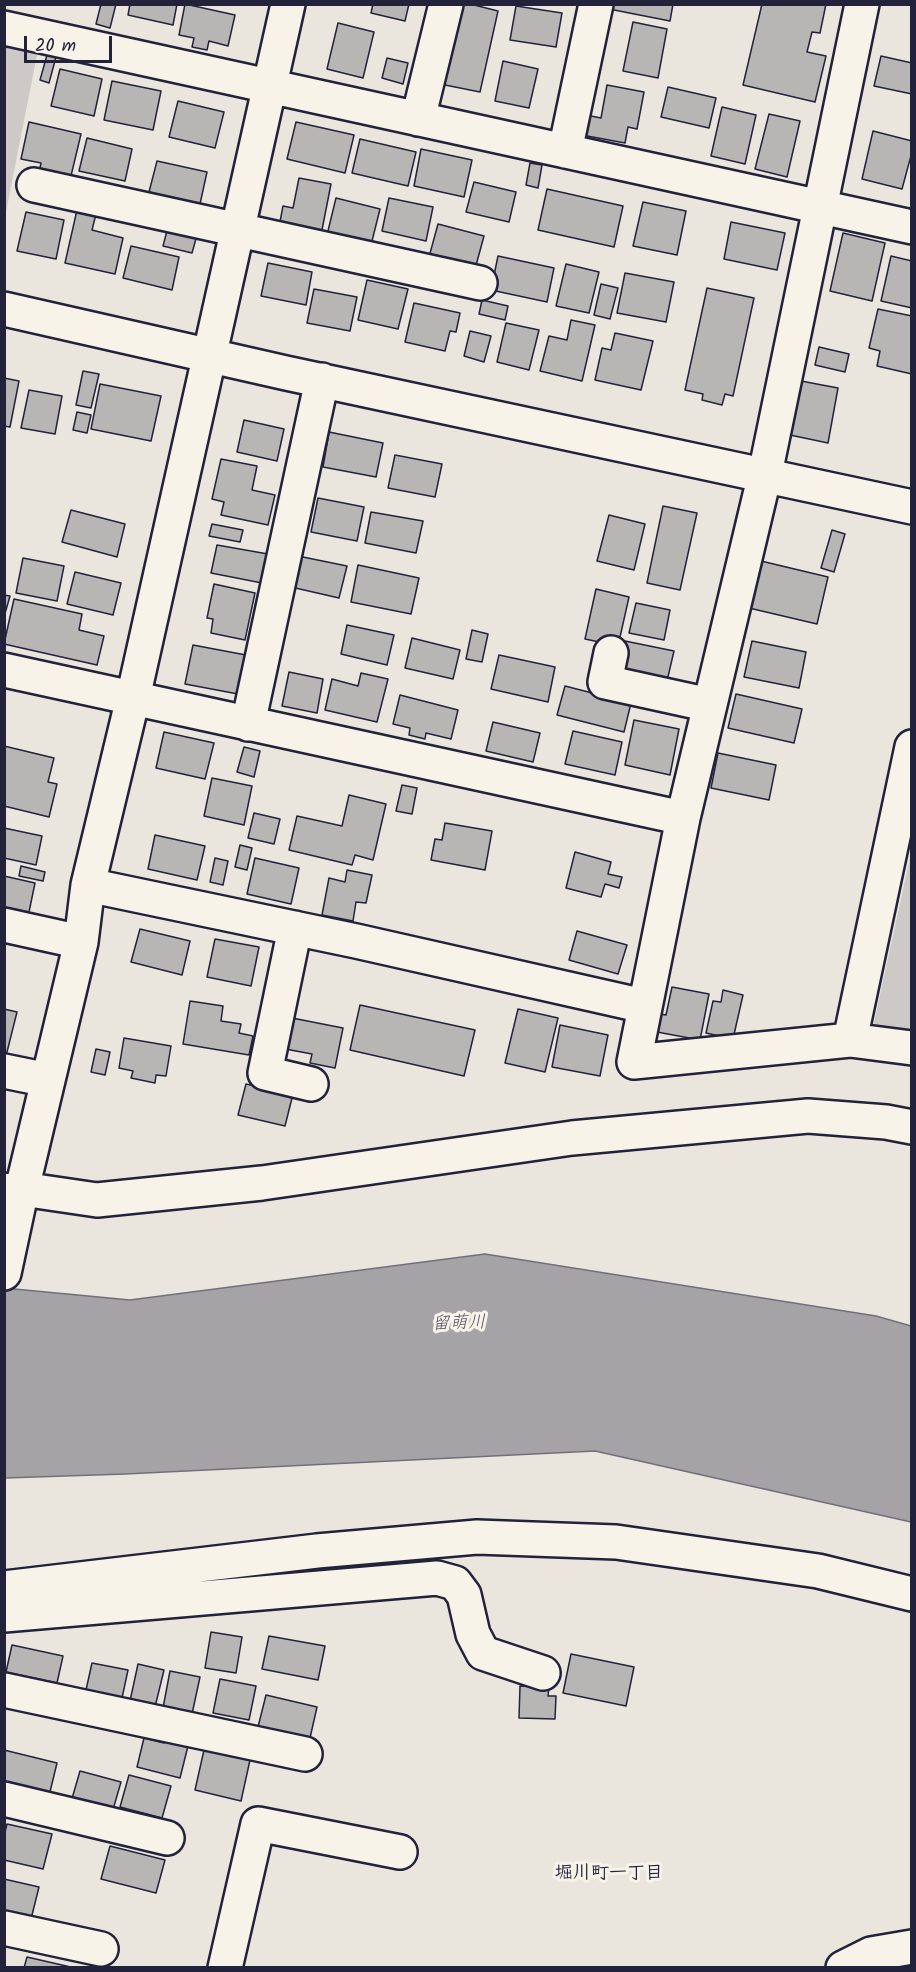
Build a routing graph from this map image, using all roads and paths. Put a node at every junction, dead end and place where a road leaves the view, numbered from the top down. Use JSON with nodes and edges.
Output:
{"nodes":[{"id":1,"x":288,"y":4,"type":"edge"},
{"id":2,"x":446,"y":4,"type":"edge"},
{"id":3,"x":596,"y":4,"type":"edge"},
{"id":4,"x":862,"y":4,"type":"edge"},
{"id":5,"x":4,"y":28,"type":"edge"},
{"id":6,"x":269,"y":86,"type":"junction"},
{"id":7,"x":418,"y":119,"type":"junction"},
{"id":8,"x":565,"y":151,"type":"junction"},
{"id":9,"x":34,"y":185,"type":"dead end"},
{"id":10,"x":820,"y":207,"type":"junction"},
{"id":11,"x":912,"y":227,"type":"edge"},
{"id":12,"x":237,"y":230,"type":"junction"},
{"id":13,"x":480,"y":283,"type":"dead end"},
{"id":14,"x":4,"y":309,"type":"edge"},
{"id":15,"x":209,"y":356,"type":"junction"},
{"id":16,"x":322,"y":380,"type":"junction"},
{"id":17,"x":765,"y":474,"type":"junction"},
{"id":18,"x":912,"y":507,"type":"edge"},
{"id":19,"x":611,"y":653,"type":"dead end"},
{"id":20,"x":4,"y":670,"type":"edge"},
{"id":21,"x":133,"y":698,"type":"junction"},
{"id":22,"x":710,"y":705,"type":"junction"},
{"id":23,"x":249,"y":724,"type":"junction"},
{"id":24,"x":912,"y":747,"type":"edge"},
{"id":25,"x":683,"y":818,"type":"junction"},
{"id":26,"x":88,"y":885,"type":"junction"},
{"id":27,"x":4,"y":925,"type":"edge"},
{"id":28,"x":295,"y":928,"type":"junction"},
{"id":29,"x":81,"y":942,"type":"junction"},
{"id":30,"x":644,"y":1006,"type":"junction"},
{"id":31,"x":850,"y":1040,"type":"junction"},
{"id":32,"x":912,"y":1048,"type":"edge"},
{"id":33,"x":4,"y":1071,"type":"edge"},
{"id":34,"x":48,"y":1080,"type":"junction"},
{"id":35,"x":311,"y":1084,"type":"dead end"},
{"id":36,"x":912,"y":1127,"type":"edge"},
{"id":37,"x":15,"y":1196,"type":"edge"},
{"id":38,"x":4,"y":1272,"type":"edge"},
{"id":39,"x":4,"y":1588,"type":"edge"},
{"id":40,"x":912,"y":1594,"type":"edge"},
{"id":41,"x":4,"y":1615,"type":"edge"},
{"id":42,"x":543,"y":1673,"type":"dead end"},
{"id":43,"x":4,"y":1690,"type":"edge"},
{"id":44,"x":304,"y":1754,"type":"dead end"},
{"id":45,"x":4,"y":1799,"type":"edge"},
{"id":46,"x":166,"y":1838,"type":"dead end"},
{"id":47,"x":400,"y":1852,"type":"dead end"},
{"id":48,"x":4,"y":1928,"type":"edge"},
{"id":49,"x":912,"y":1947,"type":"edge"},
{"id":50,"x":101,"y":1949,"type":"dead end"},
{"id":51,"x":225,"y":1968,"type":"edge"},
{"id":52,"x":843,"y":1968,"type":"edge"}],
"edges":[{"from":1,"to":6,"type":"street"},
{"from":2,"to":7,"type":"street"},
{"from":3,"to":8,"type":"street"},
{"from":4,"to":10,"type":"street"},
{"from":5,"to":6,"type":"street"},
{"from":6,"to":7,"type":"street"},
{"from":6,"to":12,"type":"street"},
{"from":7,"to":8,"type":"street"},
{"from":8,"to":10,"type":"street"},
{"from":9,"to":12,"type":"street"},
{"from":10,"to":11,"type":"street"},
{"from":10,"to":17,"type":"street"},
{"from":12,"to":13,"type":"street"},
{"from":12,"to":15,"type":"street"},
{"from":14,"to":15,"type":"street"},
{"from":15,"to":16,"type":"street"},
{"from":15,"to":21,"type":"street"},
{"from":16,"to":17,"type":"street"},
{"from":16,"to":23,"type":"street"},
{"from":17,"to":18,"type":"street"},
{"from":17,"to":22,"type":"street"},
{"from":19,"to":22,"type":"street"},
{"from":20,"to":21,"type":"street"},
{"from":21,"to":23,"type":"street"},
{"from":21,"to":26,"type":"street"},
{"from":22,"to":25,"type":"street"},
{"from":23,"to":25,"type":"street"},
{"from":24,"to":31,"type":"street"},
{"from":25,"to":30,"type":"street"},
{"from":26,"to":28,"type":"street"},
{"from":26,"to":29,"type":"street"},
{"from":27,"to":29,"type":"street"},
{"from":28,"to":30,"type":"street"},
{"from":28,"to":35,"type":"street"},
{"from":29,"to":34,"type":"street"},
{"from":30,"to":31,"type":"street"},
{"from":31,"to":32,"type":"street"},
{"from":33,"to":34,"type":"street"},
{"from":34,"to":37,"type":"street"},
{"from":36,"to":37,"type":"street"},
{"from":37,"to":38,"type":"street"},
{"from":39,"to":40,"type":"street"},
{"from":41,"to":42,"type":"street"},
{"from":43,"to":44,"type":"street"},
{"from":45,"to":46,"type":"street"},
{"from":47,"to":51,"type":"street"},
{"from":48,"to":50,"type":"street"},
{"from":49,"to":52,"type":"street"}]}
